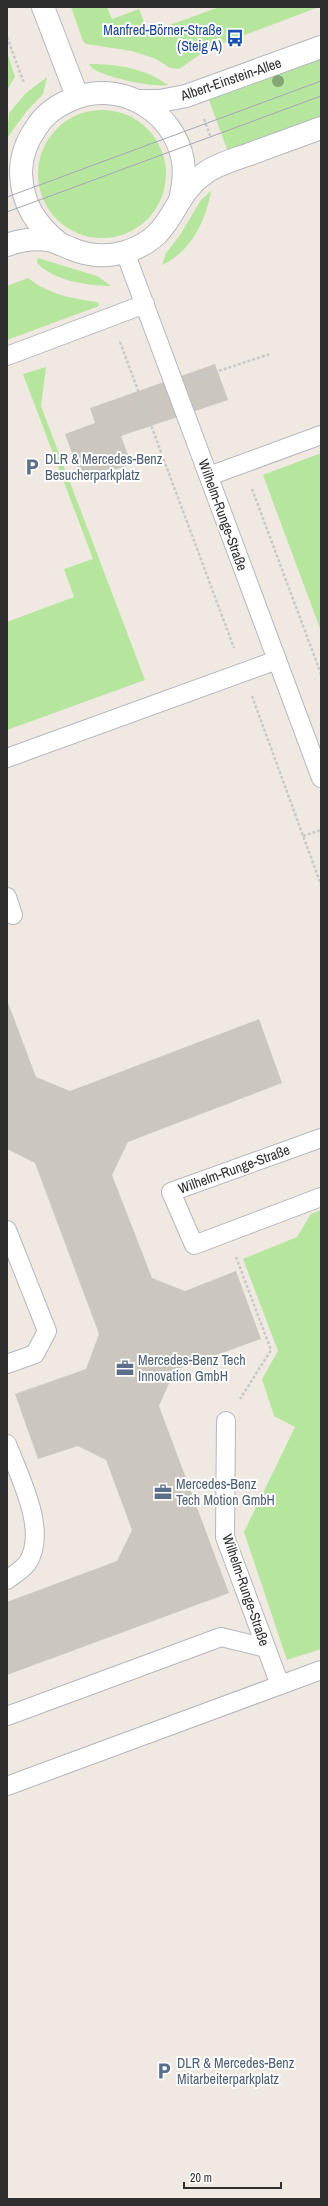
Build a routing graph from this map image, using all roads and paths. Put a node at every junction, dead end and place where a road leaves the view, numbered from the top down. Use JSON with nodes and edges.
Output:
{"nodes":[{"id":1,"x":43,"y":7,"type":"edge"},
{"id":2,"x":7,"y":37,"type":"edge"},
{"id":3,"x":321,"y":47,"type":"edge"},
{"id":4,"x":24,"y":83,"type":"dead end"},
{"id":5,"x":194,"y":93,"type":"junction"},
{"id":6,"x":77,"y":96,"type":"junction"},
{"id":7,"x":138,"y":101,"type":"junction"},
{"id":8,"x":321,"y":128,"type":"edge"},
{"id":9,"x":31,"y":135,"type":"junction"},
{"id":10,"x":7,"y":158,"type":"edge"},
{"id":11,"x":221,"y":165,"type":"junction"},
{"id":12,"x":180,"y":200,"type":"junction"},
{"id":13,"x":60,"y":244,"type":"junction"},
{"id":14,"x":7,"y":245,"type":"edge"},
{"id":15,"x":125,"y":252,"type":"junction"},
{"id":16,"x":145,"y":304,"type":"junction"},
{"id":17,"x":111,"y":317,"type":"junction"},
{"id":18,"x":270,"y":354,"type":"dead end"},
{"id":19,"x":7,"y":356,"type":"edge"},
{"id":20,"x":175,"y":385,"type":"junction"},
{"id":21,"x":147,"y":410,"type":"dead end"},
{"id":22,"x":321,"y":435,"type":"edge"},
{"id":23,"x":243,"y":464,"type":"junction"},
{"id":24,"x":209,"y":476,"type":"junction"},
{"id":25,"x":277,"y":660,"type":"junction"},
{"id":26,"x":321,"y":674,"type":"edge"},
{"id":27,"x":7,"y":758,"type":"edge"},
{"id":28,"x":321,"y":778,"type":"edge"},
{"id":29,"x":321,"y":830,"type":"edge"},
{"id":30,"x":303,"y":836,"type":"dead end"},
{"id":31,"x":7,"y":897,"type":"edge"},
{"id":32,"x":13,"y":915,"type":"dead end"},
{"id":33,"x":321,"y":1138,"type":"edge"},
{"id":34,"x":321,"y":1197,"type":"edge"},
{"id":35,"x":7,"y":1230,"type":"edge"},
{"id":36,"x":227,"y":1232,"type":"junction"},
{"id":37,"x":7,"y":1364,"type":"edge"},
{"id":38,"x":226,"y":1421,"type":"joint"},
{"id":39,"x":7,"y":1444,"type":"edge"},
{"id":40,"x":7,"y":1580,"type":"edge"},
{"id":41,"x":266,"y":1648,"type":"junction"},
{"id":42,"x":321,"y":1670,"type":"edge"},
{"id":43,"x":280,"y":1685,"type":"junction"},
{"id":44,"x":7,"y":1716,"type":"edge"},
{"id":45,"x":7,"y":1786,"type":"edge"}],
"edges":[{"from":1,"to":6,"type":"street"},
{"from":2,"to":4,"type":"path"},
{"from":3,"to":5,"type":"street","name":"Albert-Einstein-Allee"},
{"from":5,"to":7,"type":"street","name":"Albert-Einstein-Allee"},
{"from":5,"to":11,"type":"path"},
{"from":6,"to":7,"type":"street","name":"Albert-Einstein-Allee"},
{"from":6,"to":9,"type":"street","name":"Albert-Einstein-Allee"},
{"from":7,"to":12,"type":"street","name":"Albert-Einstein-Allee"},
{"from":8,"to":11,"type":"street","name":"Albert-Einstein-Allee"},
{"from":9,"to":10,"type":"street","name":"Albert-Einstein-Allee"},
{"from":9,"to":13,"type":"street","name":"Albert-Einstein-Allee"},
{"from":11,"to":12,"type":"street","name":"Albert-Einstein-Allee"},
{"from":12,"to":15,"type":"street","name":"Albert-Einstein-Allee"},
{"from":13,"to":14,"type":"street","name":"Albert-Einstein-Allee"},
{"from":13,"to":15,"type":"street","name":"Albert-Einstein-Allee"},
{"from":15,"to":16,"type":"lane","name":"Wilhelm-Runge-Straße"},
{"from":16,"to":17,"type":"lane"},
{"from":16,"to":20,"type":"lane","name":"Wilhelm-Runge-Straße"},
{"from":17,"to":19,"type":"lane"},
{"from":17,"to":21,"type":"path"},
{"from":18,"to":20,"type":"path"},
{"from":20,"to":24,"type":"lane","name":"Wilhelm-Runge-Straße"},
{"from":22,"to":23,"type":"lane"},
{"from":23,"to":24,"type":"lane"},
{"from":23,"to":26,"type":"path"},
{"from":24,"to":25,"type":"lane","name":"Wilhelm-Runge-Straße"},
{"from":25,"to":27,"type":"lane"},
{"from":25,"to":28,"type":"lane","name":"Wilhelm-Runge-Straße"},
{"from":29,"to":30,"type":"path"},
{"from":31,"to":32,"type":"lane"},
{"from":33,"to":36,"type":"lane","name":"Wilhelm-Runge-Straße"},
{"from":34,"to":36,"type":"lane","name":"Wilhelm-Runge-Straße"},
{"from":35,"to":37,"type":"lane"},
{"from":36,"to":38,"type":"path"},
{"from":38,"to":41,"type":"lane","name":"Wilhelm-Runge-Straße"},
{"from":39,"to":40,"type":"lane"},
{"from":41,"to":43,"type":"lane","name":"Wilhelm-Runge-Straße"},
{"from":41,"to":44,"type":"lane"},
{"from":42,"to":43,"type":"lane"},
{"from":43,"to":45,"type":"lane"}]}
